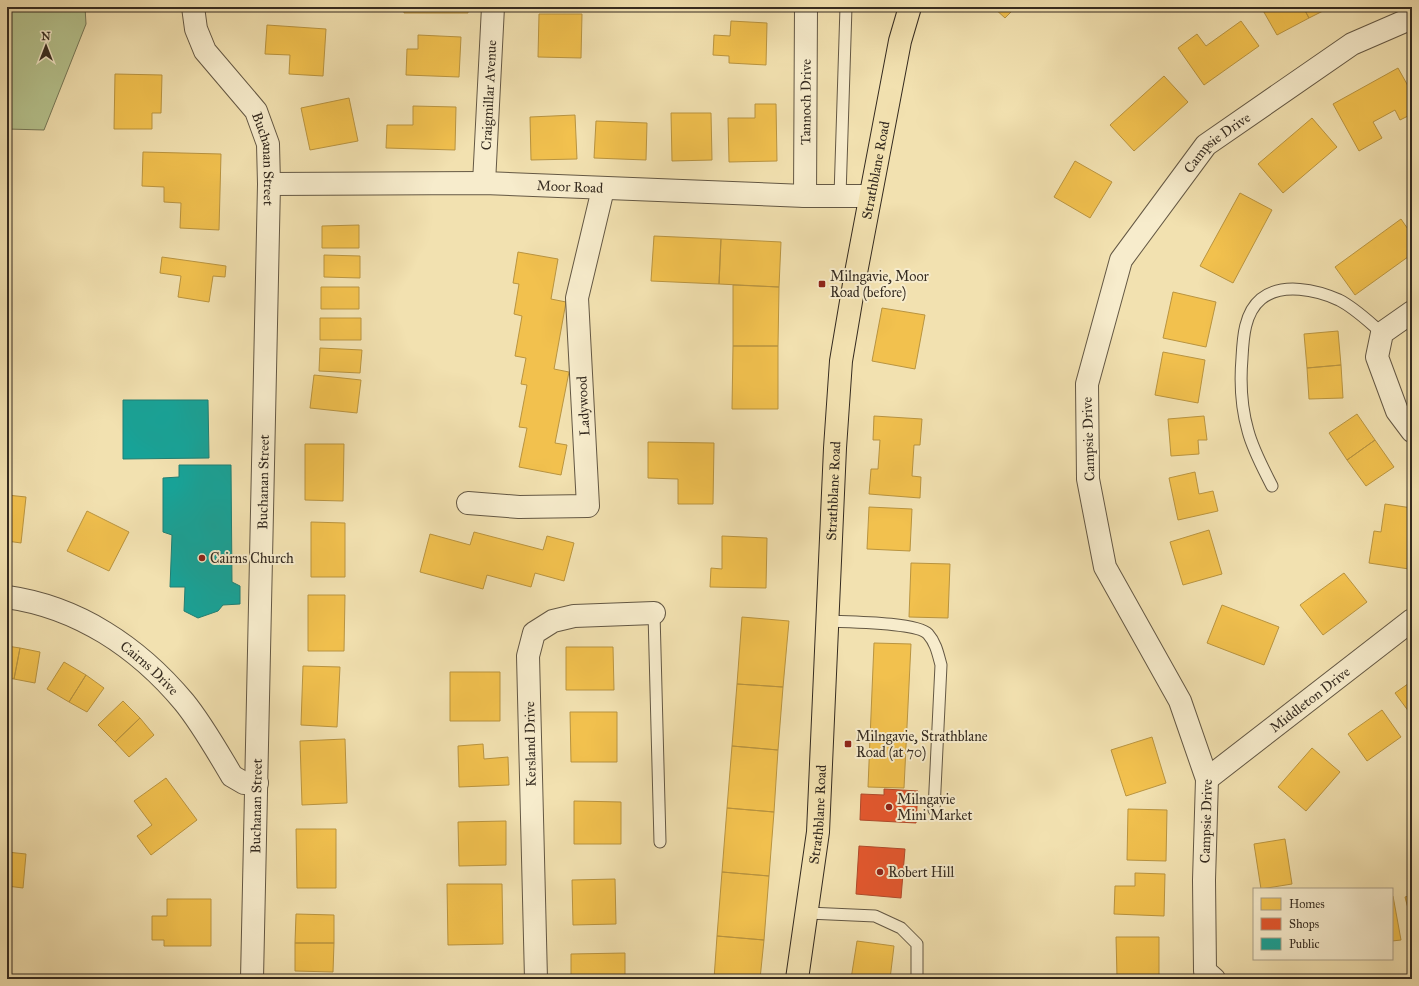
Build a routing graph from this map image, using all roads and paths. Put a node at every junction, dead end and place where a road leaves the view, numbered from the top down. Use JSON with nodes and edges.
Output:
{"nodes":[{"id":1,"x":193,"y":7,"type":"edge"},
{"id":2,"x":492,"y":7,"type":"edge"},
{"id":3,"x":806,"y":7,"type":"edge"},
{"id":4,"x":846,"y":7,"type":"edge"},
{"id":5,"x":910,"y":7,"type":"edge"},
{"id":6,"x":1412,"y":18,"type":"edge"},
{"id":7,"x":484,"y":183,"type":"junction"},
{"id":8,"x":269,"y":184,"type":"junction"},
{"id":9,"x":603,"y":189,"type":"junction"},
{"id":10,"x":805,"y":196,"type":"junction"},
{"id":11,"x":840,"y":196,"type":"junction"},
{"id":12,"x":870,"y":196,"type":"junction"},
{"id":13,"x":1412,"y":312,"type":"edge"},
{"id":14,"x":1382,"y":333,"type":"junction"},
{"id":15,"x":1412,"y":431,"type":"edge"},
{"id":16,"x":1272,"y":486,"type":"dead end"},
{"id":17,"x":468,"y":503,"type":"dead end"},
{"id":18,"x":7,"y":597,"type":"edge"},
{"id":19,"x":654,"y":613,"type":"joint"},
{"id":20,"x":1412,"y":620,"type":"edge"},
{"id":21,"x":828,"y":621,"type":"junction"},
{"id":22,"x":1208,"y":779,"type":"junction"},
{"id":23,"x":257,"y":783,"type":"junction"},
{"id":24,"x":934,"y":810,"type":"dead end"},
{"id":25,"x":660,"y":842,"type":"dead end"},
{"id":26,"x":808,"y":913,"type":"junction"},
{"id":27,"x":252,"y":979,"type":"edge"},
{"id":28,"x":536,"y":979,"type":"edge"},
{"id":29,"x":797,"y":979,"type":"edge"},
{"id":30,"x":918,"y":979,"type":"edge"},
{"id":31,"x":1214,"y":979,"type":"edge"}],
"edges":[{"from":1,"to":8,"type":"street","name":"Buchanan Street"},
{"from":2,"to":7,"type":"street","name":"Craigmillar Avenue"},
{"from":3,"to":10,"type":"street","name":"Tannoch Drive"},
{"from":4,"to":11,"type":"lane"},
{"from":5,"to":12,"type":"main road","name":"Strathblane Road"},
{"from":6,"to":22,"type":"street","name":"Campsie Drive"},
{"from":7,"to":8,"type":"street","name":"Moor Road"},
{"from":7,"to":9,"type":"street","name":"Moor Road"},
{"from":8,"to":23,"type":"street","name":"Buchanan Street"},
{"from":9,"to":10,"type":"street","name":"Moor Road"},
{"from":9,"to":17,"type":"street","name":"Ladywood"},
{"from":10,"to":11,"type":"street","name":"Moor Road"},
{"from":11,"to":12,"type":"street","name":"Moor Road"},
{"from":12,"to":21,"type":"main road","name":"Strathblane Road"},
{"from":13,"to":14,"type":"street"},
{"from":14,"to":15,"type":"street"},
{"from":14,"to":16,"type":"lane"},
{"from":18,"to":23,"type":"street","name":"Cairns Drive"},
{"from":19,"to":25,"type":"lane"},
{"from":19,"to":28,"type":"street","name":"Kersland Drive"},
{"from":20,"to":22,"type":"street","name":"Middleton Drive"},
{"from":21,"to":24,"type":"lane"},
{"from":21,"to":26,"type":"main road","name":"Strathblane Road"},
{"from":22,"to":31,"type":"street","name":"Campsie Drive"},
{"from":23,"to":27,"type":"street","name":"Buchanan Street"},
{"from":26,"to":29,"type":"main road","name":"Strathblane Road"},
{"from":26,"to":30,"type":"lane"}]}
